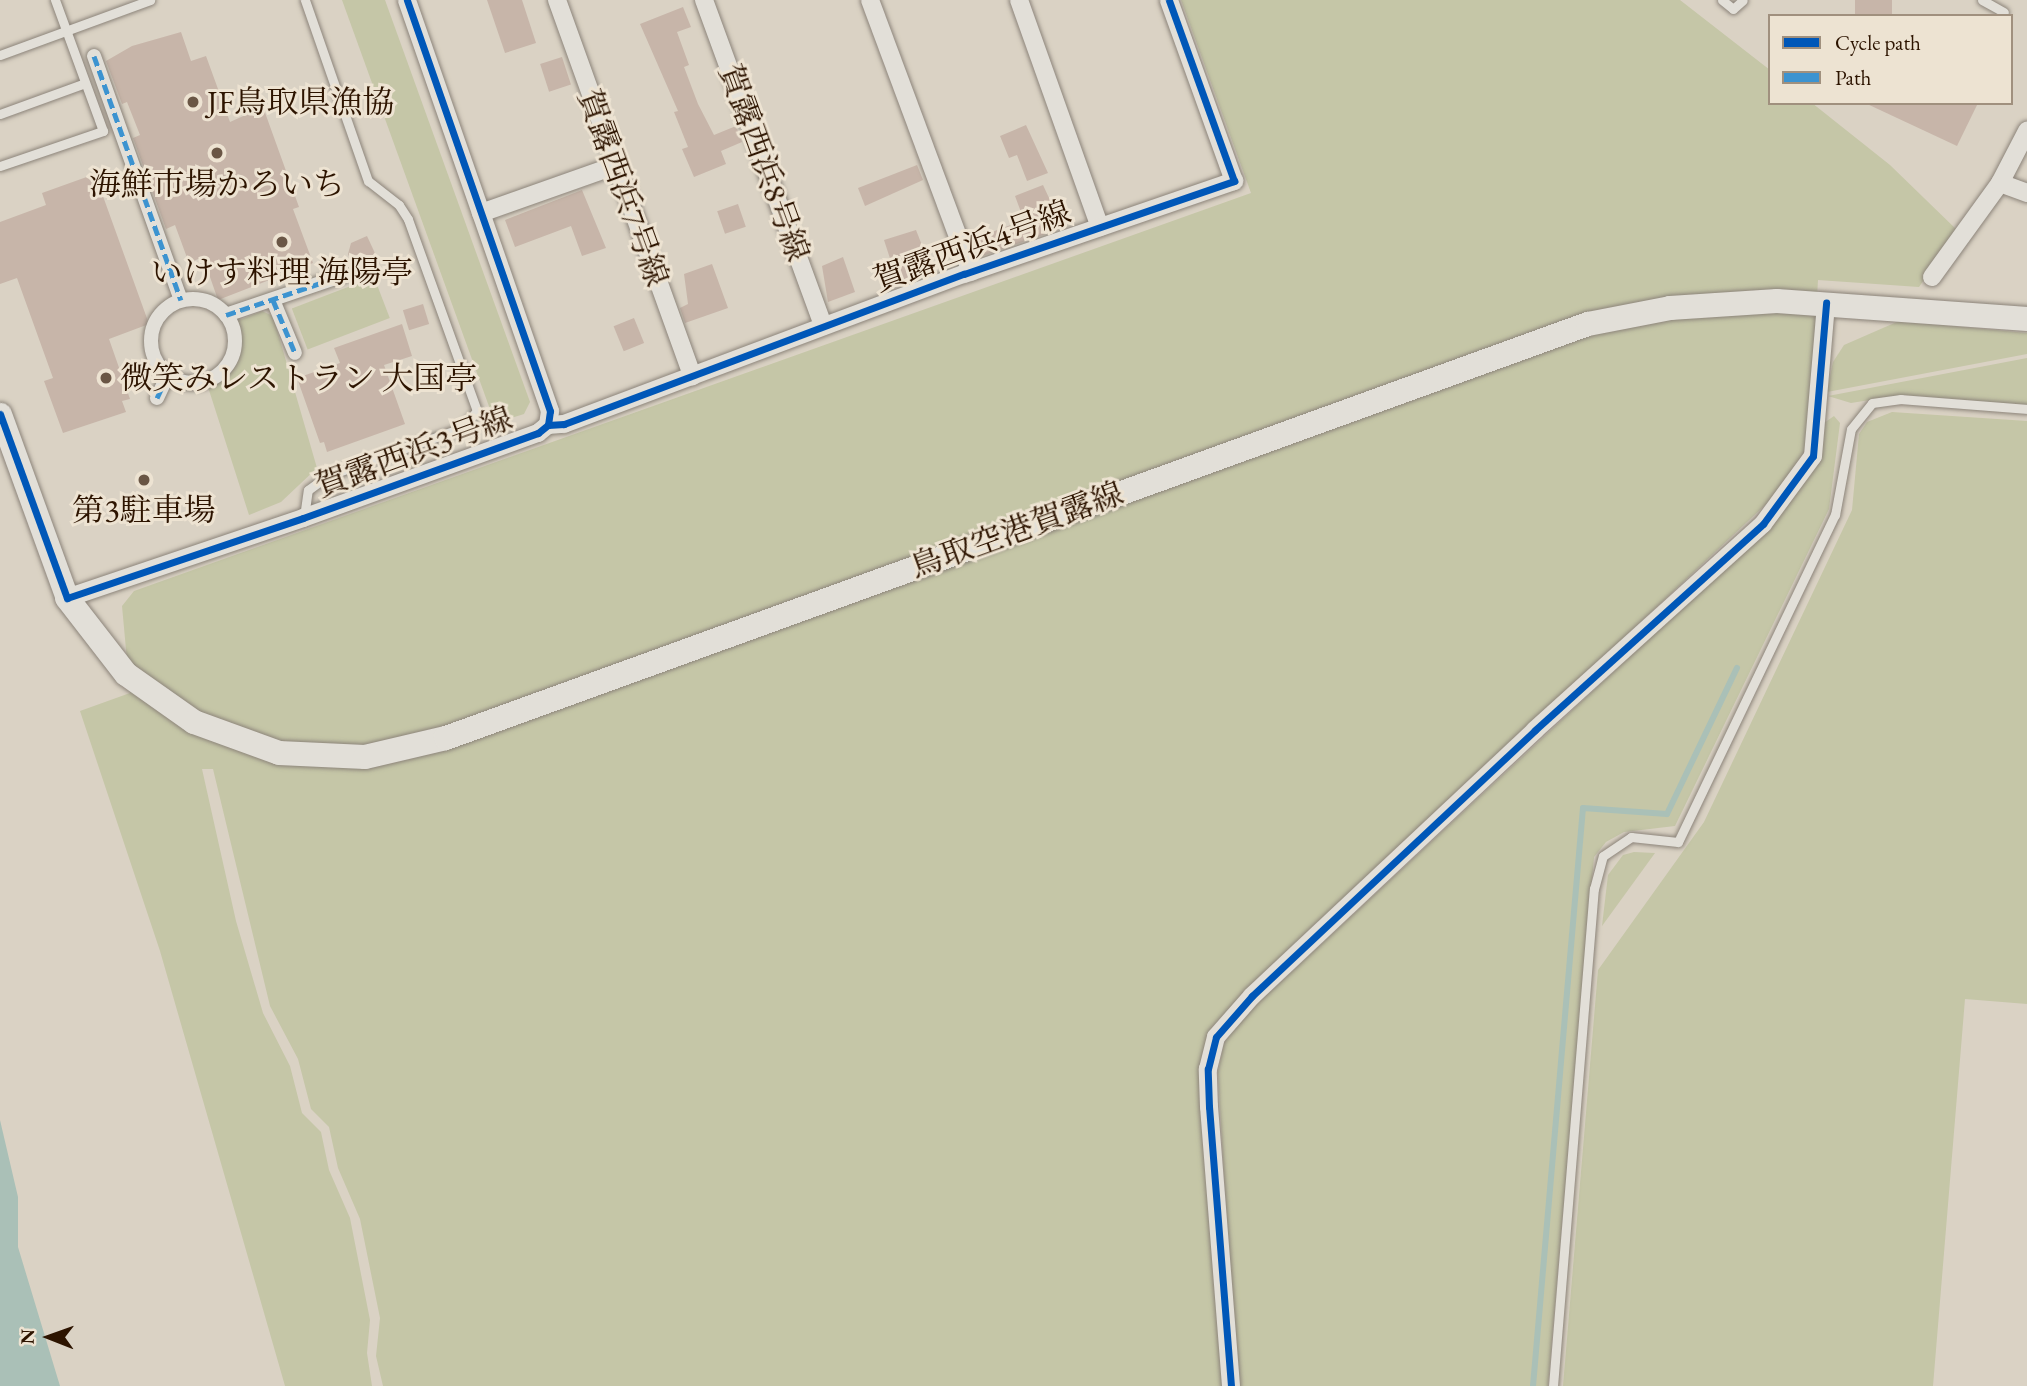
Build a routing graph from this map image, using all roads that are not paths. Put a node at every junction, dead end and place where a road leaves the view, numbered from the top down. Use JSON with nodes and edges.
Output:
{"nodes":[{"id":1,"x":55,"y":0,"type":"edge"},
{"id":2,"x":150,"y":0,"type":"edge"},
{"id":3,"x":304,"y":0,"type":"edge"},
{"id":4,"x":407,"y":0,"type":"edge"},
{"id":5,"x":557,"y":0,"type":"edge"},
{"id":6,"x":704,"y":0,"type":"edge"},
{"id":7,"x":870,"y":0,"type":"edge"},
{"id":8,"x":1019,"y":0,"type":"edge"},
{"id":9,"x":1169,"y":0,"type":"edge"},
{"id":10,"x":1722,"y":0,"type":"edge"},
{"id":11,"x":1743,"y":0,"type":"edge"},
{"id":12,"x":1982,"y":0,"type":"edge"},
{"id":13,"x":2004,"y":12,"type":"dead end"},
{"id":14,"x":67,"y":31,"type":"junction"},
{"id":15,"x":0,"y":55,"type":"edge"},
{"id":16,"x":94,"y":56,"type":"dead end"},
{"id":17,"x":85,"y":83,"type":"junction"},
{"id":18,"x":0,"y":114,"type":"edge"},
{"id":19,"x":2027,"y":131,"type":"edge"},
{"id":20,"x":0,"y":166,"type":"edge"},
{"id":21,"x":614,"y":166,"type":"junction"},
{"id":22,"x":2000,"y":183,"type":"junction"},
{"id":23,"x":2027,"y":193,"type":"edge"},
{"id":24,"x":481,"y":213,"type":"junction"},
{"id":25,"x":1100,"y":227,"type":"junction"},
{"id":26,"x":971,"y":272,"type":"junction"},
{"id":27,"x":344,"y":275,"type":"dead end"},
{"id":28,"x":1933,"y":277,"type":"dead end"},
{"id":29,"x":181,"y":300,"type":"junction"},
{"id":30,"x":273,"y":300,"type":"junction"},
{"id":31,"x":1826,"y":303,"type":"junction"},
{"id":32,"x":226,"y":316,"type":"junction"},
{"id":33,"x":2027,"y":319,"type":"edge"},
{"id":34,"x":823,"y":326,"type":"junction"},
{"id":35,"x":295,"y":354,"type":"dead end"},
{"id":36,"x":168,"y":374,"type":"junction"},
{"id":37,"x":692,"y":376,"type":"junction"},
{"id":38,"x":157,"y":398,"type":"dead end"},
{"id":39,"x":2027,"y":409,"type":"edge"},
{"id":40,"x":0,"y":414,"type":"edge"},
{"id":41,"x":548,"y":425,"type":"junction"},
{"id":42,"x":303,"y":518,"type":"junction"},
{"id":43,"x":67,"y":597,"type":"junction"},
{"id":44,"x":1231,"y":1386,"type":"edge"},
{"id":45,"x":1553,"y":1386,"type":"edge"}],
"edges":[{"from":1,"to":14,"type":"lane"},
{"from":2,"to":14,"type":"lane"},
{"from":3,"to":42,"type":"lane"},
{"from":4,"to":24,"type":"street","name":"賀露西浜3号線"},
{"from":5,"to":21,"type":"street","name":"賀露西浜7号線"},
{"from":6,"to":34,"type":"street","name":"賀露西浜8号線"},
{"from":7,"to":26,"type":"street"},
{"from":8,"to":25,"type":"street"},
{"from":9,"to":25,"type":"street","name":"賀露西浜4号線"},
{"from":10,"to":11,"type":"lane"},
{"from":12,"to":13,"type":"lane"},
{"from":14,"to":15,"type":"lane"},
{"from":14,"to":17,"type":"lane"},
{"from":16,"to":29,"type":"street"},
{"from":17,"to":18,"type":"lane"},
{"from":17,"to":20,"type":"lane"},
{"from":19,"to":22,"type":"street"},
{"from":21,"to":24,"type":"street"},
{"from":21,"to":37,"type":"street","name":"賀露西浜7号線"},
{"from":22,"to":23,"type":"street"},
{"from":22,"to":28,"type":"street"},
{"from":24,"to":41,"type":"street","name":"賀露西浜3号線"},
{"from":25,"to":26,"type":"street","name":"賀露西浜4号線"},
{"from":26,"to":34,"type":"street","name":"賀露西浜4号線"},
{"from":27,"to":30,"type":"street"},
{"from":29,"to":32,"type":"street"},
{"from":29,"to":36,"type":"street"},
{"from":30,"to":32,"type":"street"},
{"from":30,"to":35,"type":"street"},
{"from":31,"to":33,"type":"main road","name":"鳥取空港賀露線"},
{"from":31,"to":43,"type":"main road","name":"鳥取空港賀露線"},
{"from":31,"to":44,"type":"street"},
{"from":32,"to":36,"type":"street"},
{"from":34,"to":37,"type":"street","name":"賀露西浜4号線"},
{"from":36,"to":38,"type":"street"},
{"from":37,"to":41,"type":"street","name":"賀露西浜4号線"},
{"from":39,"to":45,"type":"lane"},
{"from":40,"to":43,"type":"street"},
{"from":41,"to":42,"type":"street","name":"賀露西浜3号線"},
{"from":42,"to":43,"type":"street","name":"賀露西浜3号線"}]}
